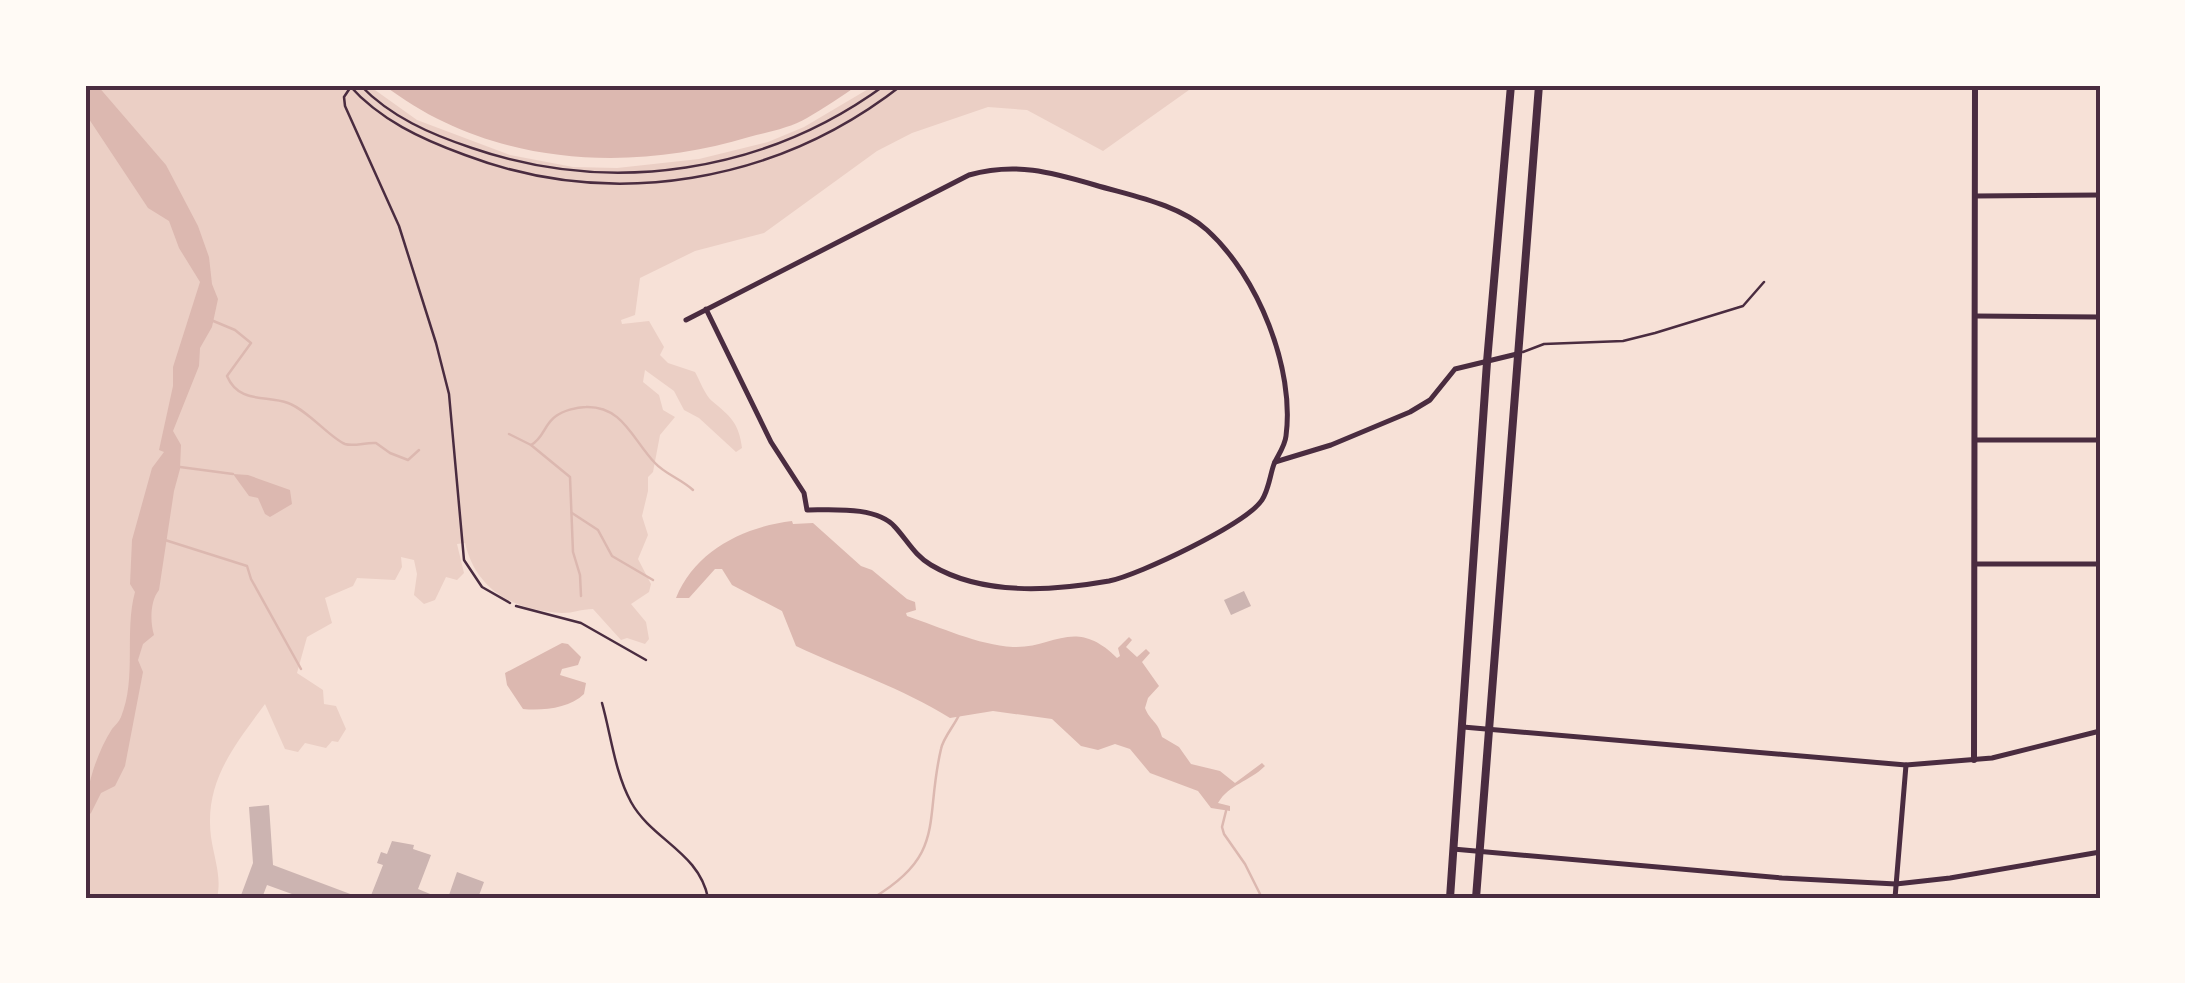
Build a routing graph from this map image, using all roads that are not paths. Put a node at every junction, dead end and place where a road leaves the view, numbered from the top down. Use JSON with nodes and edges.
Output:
{"nodes":[{"id":1,"x":1511,"y":85,"type":"edge"},
{"id":2,"x":1539,"y":85,"type":"edge"},
{"id":3,"x":1975,"y":85,"type":"edge"},
{"id":4,"x":2100,"y":195,"type":"edge"},
{"id":5,"x":1975,"y":196,"type":"junction"},
{"id":6,"x":1764,"y":282,"type":"dead end"},
{"id":7,"x":706,"y":309,"type":"junction"},
{"id":8,"x":1975,"y":316,"type":"junction"},
{"id":9,"x":2100,"y":317,"type":"edge"},
{"id":10,"x":686,"y":320,"type":"dead end"},
{"id":11,"x":1517,"y":354,"type":"junction"},
{"id":12,"x":1487,"y":362,"type":"junction"},
{"id":13,"x":1975,"y":440,"type":"junction"},
{"id":14,"x":2100,"y":440,"type":"edge"},
{"id":15,"x":1275,"y":462,"type":"junction"},
{"id":16,"x":1975,"y":564,"type":"junction"},
{"id":17,"x":2100,"y":564,"type":"edge"},
{"id":18,"x":516,"y":606,"type":"road end"},
{"id":19,"x":646,"y":660,"type":"dead end"},
{"id":20,"x":602,"y":703,"type":"dead end"},
{"id":21,"x":1462,"y":726,"type":"junction"},
{"id":22,"x":1488,"y":729,"type":"junction"},
{"id":23,"x":2100,"y":731,"type":"edge"},
{"id":24,"x":1974,"y":760,"type":"junction"},
{"id":25,"x":1906,"y":764,"type":"junction"},
{"id":26,"x":1453,"y":849,"type":"junction"},
{"id":27,"x":1480,"y":851,"type":"junction"},
{"id":28,"x":2100,"y":852,"type":"edge"},
{"id":29,"x":1896,"y":884,"type":"junction"},
{"id":30,"x":708,"y":898,"type":"edge"},
{"id":31,"x":1450,"y":898,"type":"edge"},
{"id":32,"x":1476,"y":898,"type":"edge"},
{"id":33,"x":1895,"y":898,"type":"edge"}],
"edges":[{"from":1,"to":12,"type":"main road"},
{"from":2,"to":11,"type":"main road"},
{"from":3,"to":5,"type":"street"},
{"from":4,"to":5,"type":"street"},
{"from":5,"to":8,"type":"street"},
{"from":6,"to":11,"type":"lane"},
{"from":7,"to":10,"type":"street"},
{"from":7,"to":15,"type":"street"},
{"from":7,"to":15,"type":"street"},
{"from":8,"to":9,"type":"street"},
{"from":8,"to":13,"type":"street"},
{"from":11,"to":12,"type":"street"},
{"from":11,"to":22,"type":"main road"},
{"from":12,"to":15,"type":"street"},
{"from":12,"to":21,"type":"main road"},
{"from":13,"to":14,"type":"street"},
{"from":13,"to":16,"type":"street"},
{"from":16,"to":17,"type":"street"},
{"from":16,"to":24,"type":"street"},
{"from":18,"to":19,"type":"lane"},
{"from":20,"to":30,"type":"lane"},
{"from":21,"to":22,"type":"street"},
{"from":21,"to":26,"type":"main road"},
{"from":22,"to":25,"type":"street"},
{"from":22,"to":27,"type":"main road"},
{"from":23,"to":24,"type":"street"},
{"from":24,"to":25,"type":"street"},
{"from":25,"to":29,"type":"street"},
{"from":26,"to":27,"type":"street"},
{"from":26,"to":31,"type":"main road"},
{"from":27,"to":29,"type":"street"},
{"from":27,"to":32,"type":"main road"},
{"from":28,"to":29,"type":"street"},
{"from":29,"to":33,"type":"street"}]}
